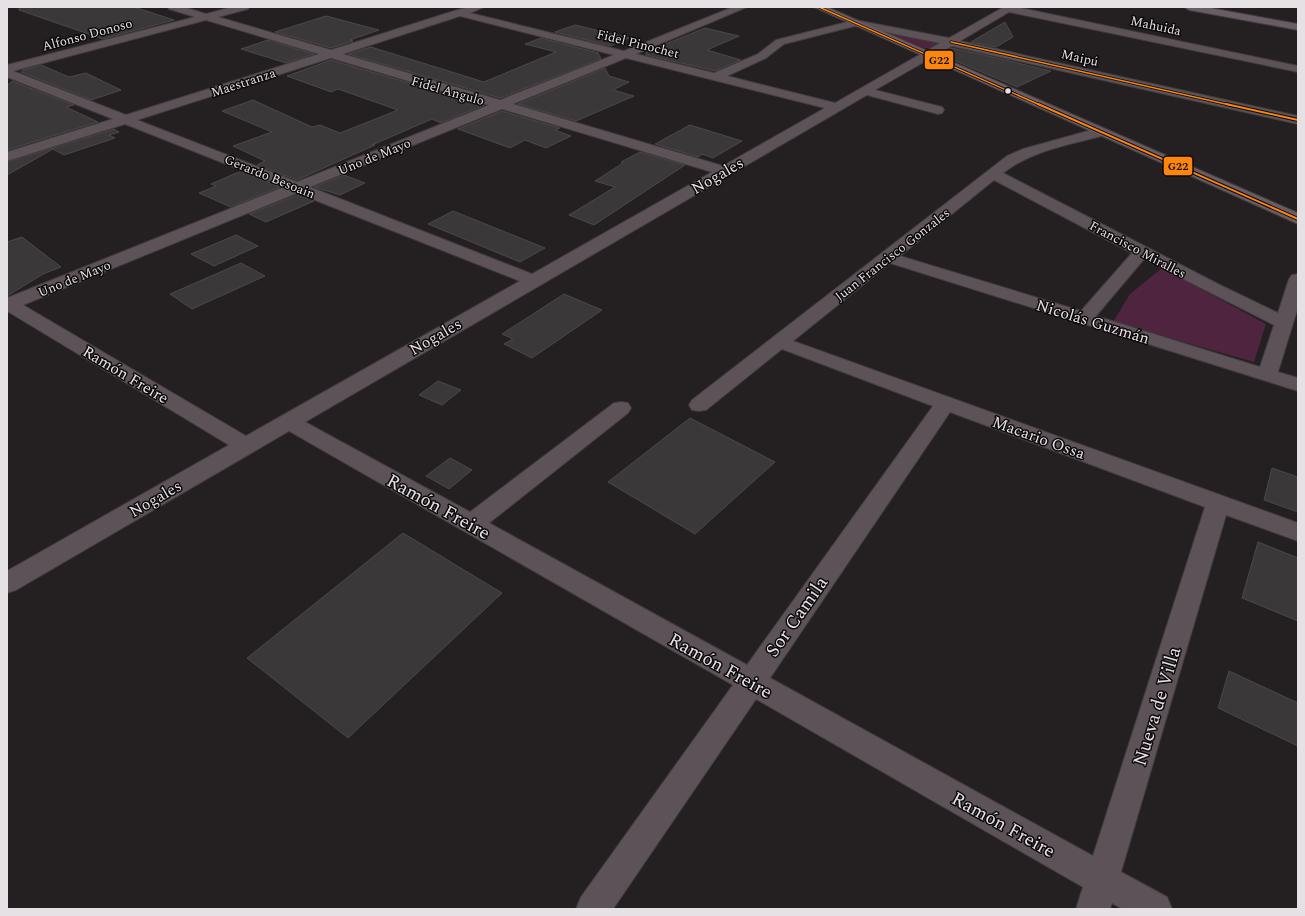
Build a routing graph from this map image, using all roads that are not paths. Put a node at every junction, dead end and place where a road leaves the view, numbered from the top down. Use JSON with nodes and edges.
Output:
{"nodes":[{"id":1,"x":172,"y":7,"type":"edge"},
{"id":2,"x":244,"y":7,"type":"edge"},
{"id":3,"x":479,"y":7,"type":"edge"},
{"id":4,"x":742,"y":7,"type":"edge"},
{"id":5,"x":819,"y":7,"type":"edge"},
{"id":6,"x":1189,"y":7,"type":"edge"},
{"id":7,"x":1009,"y":8,"type":"edge"},
{"id":8,"x":439,"y":9,"type":"dead end"},
{"id":9,"x":459,"y":14,"type":"junction"},
{"id":10,"x":205,"y":17,"type":"junction"},
{"id":11,"x":855,"y":23,"type":"junction"},
{"id":12,"x":1298,"y":27,"type":"edge"},
{"id":13,"x":950,"y":42,"type":"junction"},
{"id":14,"x":625,"y":54,"type":"junction"},
{"id":15,"x":329,"y":55,"type":"junction"},
{"id":16,"x":926,"y":56,"type":"junction"},
{"id":17,"x":7,"y":69,"type":"edge"},
{"id":18,"x":1298,"y":69,"type":"edge"},
{"id":19,"x":7,"y":73,"type":"edge"},
{"id":20,"x":717,"y":76,"type":"junction"},
{"id":21,"x":865,"y":91,"type":"junction"},
{"id":22,"x":500,"y":105,"type":"junction"},
{"id":23,"x":837,"y":107,"type":"junction"},
{"id":24,"x":938,"y":110,"type":"dead end"},
{"id":25,"x":125,"y":119,"type":"junction"},
{"id":26,"x":1298,"y":120,"type":"edge"},
{"id":27,"x":1100,"y":132,"type":"junction"},
{"id":28,"x":7,"y":157,"type":"edge"},
{"id":29,"x":724,"y":171,"type":"junction"},
{"id":30,"x":994,"y":174,"type":"junction"},
{"id":31,"x":298,"y":187,"type":"junction"},
{"id":32,"x":1298,"y":220,"type":"edge"},
{"id":33,"x":1142,"y":251,"type":"junction"},
{"id":34,"x":887,"y":257,"type":"junction"},
{"id":35,"x":1298,"y":279,"type":"edge"},
{"id":36,"x":533,"y":280,"type":"junction"},
{"id":37,"x":8,"y":304,"type":"edge"},
{"id":38,"x":1084,"y":319,"type":"junction"},
{"id":39,"x":1284,"y":323,"type":"junction"},
{"id":40,"x":779,"y":342,"type":"junction"},
{"id":41,"x":1266,"y":376,"type":"junction"},
{"id":42,"x":1298,"y":385,"type":"edge"},
{"id":43,"x":946,"y":403,"type":"junction"},
{"id":44,"x":699,"y":405,"type":"dead end"},
{"id":45,"x":621,"y":408,"type":"dead end"},
{"id":46,"x":288,"y":421,"type":"junction"},
{"id":47,"x":245,"y":445,"type":"junction"},
{"id":48,"x":1218,"y":503,"type":"junction"},
{"id":49,"x":471,"y":524,"type":"junction"},
{"id":50,"x":1298,"y":532,"type":"edge"},
{"id":51,"x":7,"y":584,"type":"edge"},
{"id":52,"x":750,"y":681,"type":"junction"},
{"id":53,"x":1102,"y":879,"type":"junction"},
{"id":54,"x":593,"y":909,"type":"edge"},
{"id":55,"x":1093,"y":909,"type":"edge"},
{"id":56,"x":1155,"y":909,"type":"edge"}],
"edges":[{"from":1,"to":10,"type":"street","name":"Fidel Angulo"},
{"from":2,"to":10,"type":"street","name":"Alfonso Donoso"},
{"from":3,"to":9,"type":"street","name":"Maestranza"},
{"from":4,"to":14,"type":"street","name":"Uno de Mayo"},
{"from":5,"to":11,"type":"main road"},
{"from":6,"to":12,"type":"main road"},
{"from":7,"to":13,"type":"street","name":"Nogales"},
{"from":7,"to":18,"type":"street","name":"Mahuida"},
{"from":8,"to":9,"type":"street","name":"Fidel Pinochet"},
{"from":9,"to":14,"type":"street","name":"Fidel Pinochet"},
{"from":9,"to":15,"type":"street","name":"Maestranza"},
{"from":10,"to":15,"type":"street","name":"Fidel Angulo"},
{"from":10,"to":17,"type":"street","name":"Alfonso Donoso"},
{"from":11,"to":13,"type":"street","name":"Maipú"},
{"from":11,"to":16,"type":"main road"},
{"from":11,"to":20,"type":"street"},
{"from":13,"to":16,"type":"street","name":"Nogales"},
{"from":13,"to":26,"type":"street","name":"Maipú"},
{"from":14,"to":20,"type":"street","name":"Fidel Pinochet"},
{"from":14,"to":22,"type":"street","name":"Uno de Mayo"},
{"from":15,"to":22,"type":"street","name":"Fidel Angulo"},
{"from":15,"to":25,"type":"street","name":"Maestranza"},
{"from":16,"to":21,"type":"street","name":"Nogales"},
{"from":16,"to":27,"type":"main road"},
{"from":19,"to":25,"type":"street","name":"Gerardo Besoain"},
{"from":20,"to":23,"type":"street","name":"Fidel Pinochet"},
{"from":21,"to":23,"type":"street","name":"Nogales"},
{"from":21,"to":24,"type":"street"},
{"from":22,"to":29,"type":"street","name":"Fidel Angulo"},
{"from":22,"to":31,"type":"street","name":"Uno de Mayo"},
{"from":23,"to":29,"type":"street","name":"Nogales"},
{"from":25,"to":28,"type":"street","name":"Maestranza"},
{"from":25,"to":31,"type":"street","name":"Gerardo Besoain"},
{"from":27,"to":30,"type":"street","name":"Juan Francisco Gonzales"},
{"from":27,"to":32,"type":"main road"},
{"from":29,"to":36,"type":"street","name":"Nogales"},
{"from":30,"to":33,"type":"street","name":"Francisco Miralles"},
{"from":30,"to":34,"type":"street","name":"Juan Francisco Gonzales"},
{"from":31,"to":36,"type":"street","name":"Gerardo Besoain"},
{"from":31,"to":37,"type":"street","name":"Uno de Mayo"},
{"from":33,"to":38,"type":"street"},
{"from":33,"to":39,"type":"street","name":"Francisco Miralles"},
{"from":34,"to":38,"type":"street","name":"Nicolás Guzmán"},
{"from":34,"to":40,"type":"street","name":"Juan Francisco Gonzales"},
{"from":35,"to":39,"type":"street"},
{"from":36,"to":46,"type":"street","name":"Nogales"},
{"from":37,"to":47,"type":"street","name":"Ramón Freire"},
{"from":38,"to":41,"type":"street","name":"Nicolás Guzmán"},
{"from":39,"to":41,"type":"street"},
{"from":40,"to":43,"type":"street","name":"Macario Ossa"},
{"from":40,"to":44,"type":"street","name":"Juan Francisco Gonzales"},
{"from":41,"to":42,"type":"street","name":"Nicolás Guzmán"},
{"from":43,"to":48,"type":"street","name":"Macario Ossa"},
{"from":43,"to":52,"type":"street","name":"Sor Camila"},
{"from":45,"to":49,"type":"street"},
{"from":46,"to":47,"type":"street","name":"Nogales"},
{"from":46,"to":49,"type":"street","name":"Ramón Freire"},
{"from":47,"to":51,"type":"street","name":"Nogales"},
{"from":48,"to":50,"type":"street","name":"Macario Ossa"},
{"from":48,"to":53,"type":"street","name":"Nueva de Villa"},
{"from":49,"to":52,"type":"street","name":"Ramón Freire"},
{"from":52,"to":53,"type":"street","name":"Ramón Freire"},
{"from":52,"to":54,"type":"street","name":"Sor Camila"},
{"from":53,"to":55,"type":"street","name":"Nueva de Villa"},
{"from":53,"to":56,"type":"street","name":"Ramón Freire"}]}
